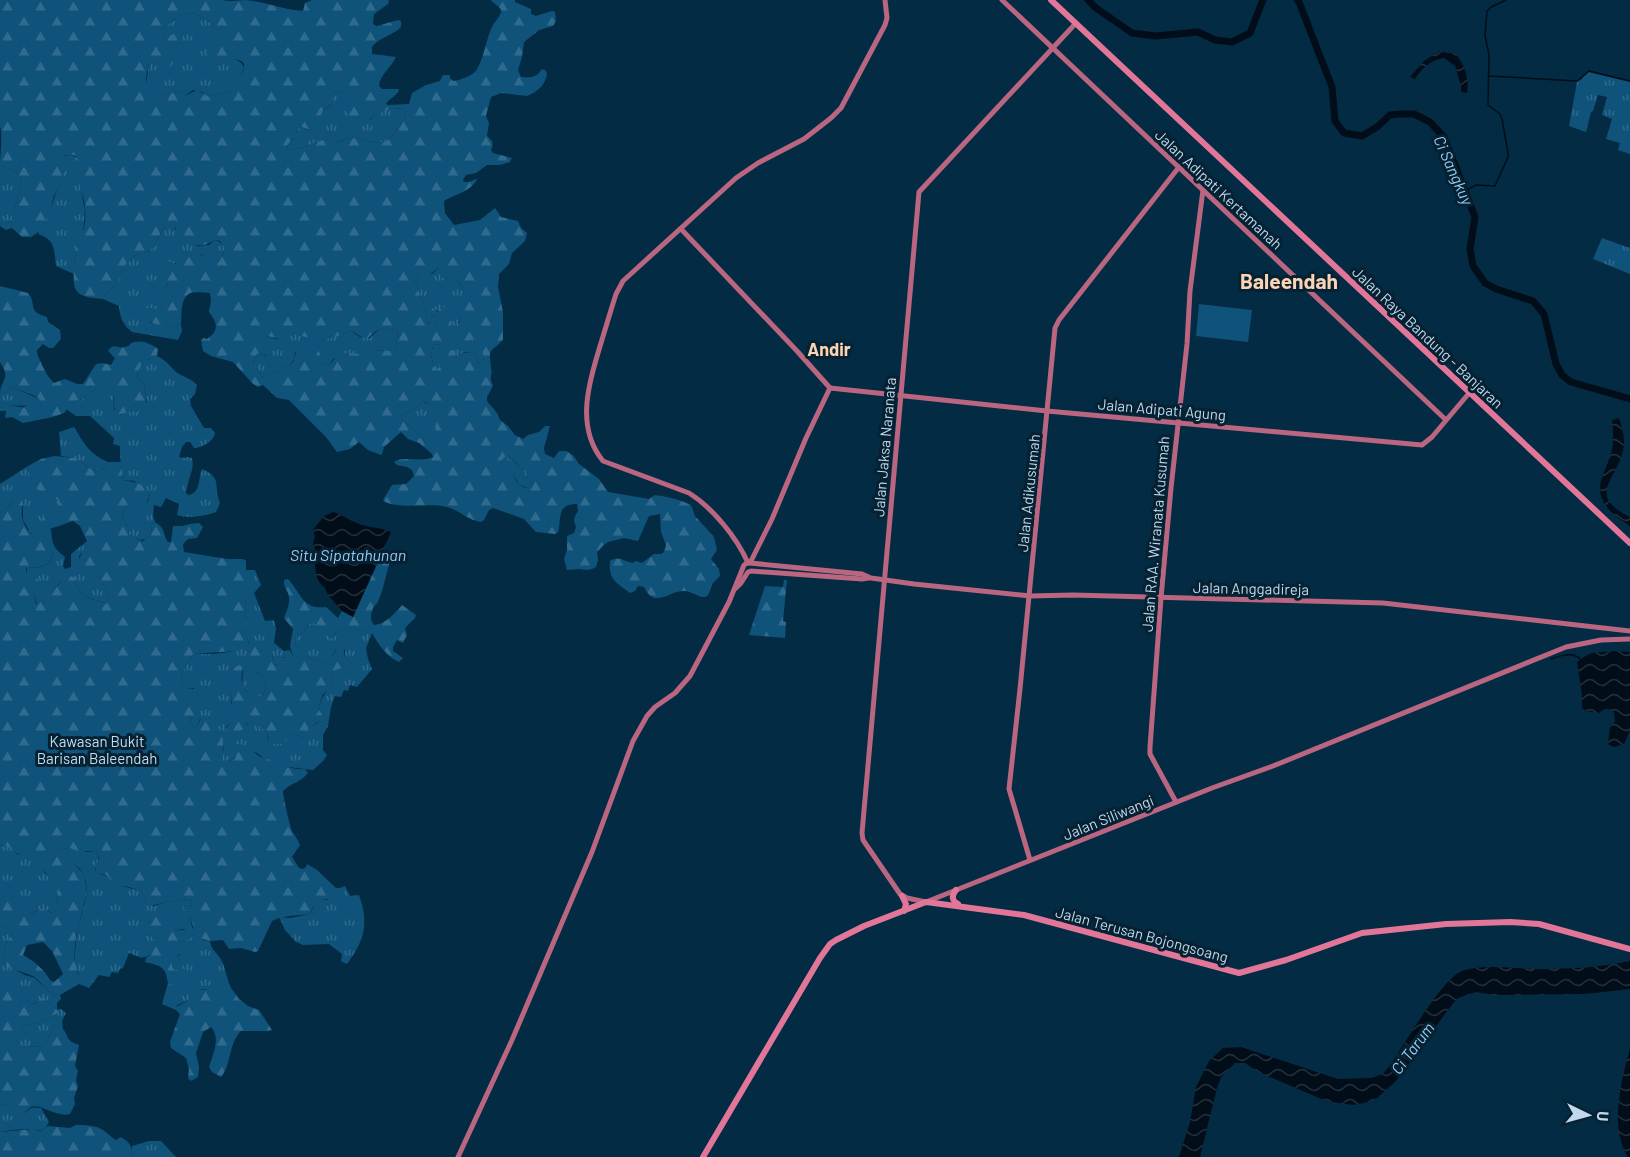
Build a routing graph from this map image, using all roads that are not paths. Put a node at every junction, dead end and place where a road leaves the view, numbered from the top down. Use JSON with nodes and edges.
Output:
{"nodes":[{"id":1,"x":885,"y":0,"type":"edge"},
{"id":2,"x":1002,"y":0,"type":"edge"},
{"id":3,"x":1051,"y":0,"type":"edge"},
{"id":4,"x":1076,"y":23,"type":"junction"},
{"id":5,"x":1054,"y":48,"type":"junction"},
{"id":6,"x":1179,"y":167,"type":"junction"},
{"id":7,"x":1203,"y":190,"type":"junction"},
{"id":8,"x":681,"y":229,"type":"junction"},
{"id":9,"x":828,"y":386,"type":"junction"},
{"id":10,"x":1470,"y":393,"type":"junction"},
{"id":11,"x":900,"y":396,"type":"junction"},
{"id":12,"x":1047,"y":411,"type":"junction"},
{"id":13,"x":1446,"y":420,"type":"junction"},
{"id":14,"x":1178,"y":422,"type":"junction"},
{"id":15,"x":1630,"y":543,"type":"edge"},
{"id":16,"x":748,"y":567,"type":"junction"},
{"id":17,"x":885,"y":580,"type":"junction"},
{"id":18,"x":1030,"y":596,"type":"junction"},
{"id":19,"x":1161,"y":598,"type":"junction"},
{"id":20,"x":1630,"y":631,"type":"edge"},
{"id":21,"x":1630,"y":639,"type":"edge"},
{"id":22,"x":1176,"y":802,"type":"junction"},
{"id":23,"x":1030,"y":860,"type":"junction"},
{"id":24,"x":956,"y":890,"type":"junction"},
{"id":25,"x":902,"y":896,"type":"junction"},
{"id":26,"x":926,"y":902,"type":"junction"},
{"id":27,"x":960,"y":905,"type":"junction"},
{"id":28,"x":904,"y":911,"type":"junction"},
{"id":29,"x":1630,"y":949,"type":"edge"},
{"id":30,"x":458,"y":1157,"type":"edge"},
{"id":31,"x":704,"y":1157,"type":"edge"}],
"edges":[{"from":1,"to":8,"type":"main road"},
{"from":2,"to":5,"type":"main road","name":"Jalan Adipati Kertamanah"},
{"from":3,"to":4,"type":"main road","name":"Jalan Raya Bandung - Banjaran"},
{"from":4,"to":5,"type":"main road","name":"Jalan Jaksa Naranata"},
{"from":4,"to":10,"type":"main road","name":"Jalan Raya Bandung - Banjaran"},
{"from":5,"to":6,"type":"main road","name":"Jalan Adipati Kertamanah"},
{"from":5,"to":11,"type":"main road","name":"Jalan Jaksa Naranata"},
{"from":6,"to":7,"type":"main road","name":"Jalan Adipati Kertamanah"},
{"from":6,"to":12,"type":"main road","name":"Jalan Adikusumah"},
{"from":7,"to":13,"type":"main road","name":"Jalan Adipati Kertamanah"},
{"from":7,"to":14,"type":"main road","name":"Jalan RAA. Wiranata Kusumah"},
{"from":8,"to":9,"type":"main road"},
{"from":8,"to":16,"type":"main road"},
{"from":9,"to":11,"type":"main road","name":"Jalan Adipati Agung"},
{"from":9,"to":16,"type":"main road"},
{"from":10,"to":13,"type":"main road","name":"Jalan Adipati Agung"},
{"from":10,"to":15,"type":"main road","name":"Jalan Raya Bandung - Banjaran"},
{"from":11,"to":12,"type":"main road","name":"Jalan Adipati Agung"},
{"from":11,"to":17,"type":"main road","name":"Jalan Jaksa Naranata"},
{"from":12,"to":14,"type":"main road","name":"Jalan Adipati Agung"},
{"from":12,"to":18,"type":"main road","name":"Jalan Adikusumah"},
{"from":13,"to":14,"type":"main road","name":"Jalan Adipati Agung"},
{"from":14,"to":19,"type":"main road","name":"Jalan RAA. Wiranata Kusumah"},
{"from":16,"to":17,"type":"main road","name":"Jalan Anggadireja"},
{"from":16,"to":30,"type":"main road"},
{"from":17,"to":18,"type":"main road","name":"Jalan Anggadireja"},
{"from":17,"to":25,"type":"main road","name":"Jalan Jaksa Naranata"},
{"from":18,"to":19,"type":"main road","name":"Jalan Anggadireja"},
{"from":18,"to":23,"type":"main road","name":"Jalan Adikusumah"},
{"from":19,"to":20,"type":"main road","name":"Jalan Anggadireja"},
{"from":19,"to":22,"type":"main road","name":"Jalan RAA. Wiranata Kusumah"},
{"from":21,"to":22,"type":"main road","name":"Jalan Siliwangi"},
{"from":22,"to":23,"type":"main road","name":"Jalan Siliwangi"},
{"from":23,"to":24,"type":"main road","name":"Jalan Siliwangi"},
{"from":24,"to":26,"type":"main road","name":"Jalan Siliwangi"},
{"from":24,"to":27,"type":"main road"},
{"from":25,"to":26,"type":"main road"},
{"from":25,"to":28,"type":"main road"},
{"from":26,"to":27,"type":"main road","name":"Jalan Terusan Bojongsoang"},
{"from":26,"to":28,"type":"main road","name":"Jalan Siliwangi"},
{"from":27,"to":29,"type":"main road","name":"Jalan Terusan Bojongsoang"},
{"from":28,"to":31,"type":"main road","name":"Jalan Siliwangi"}]}
